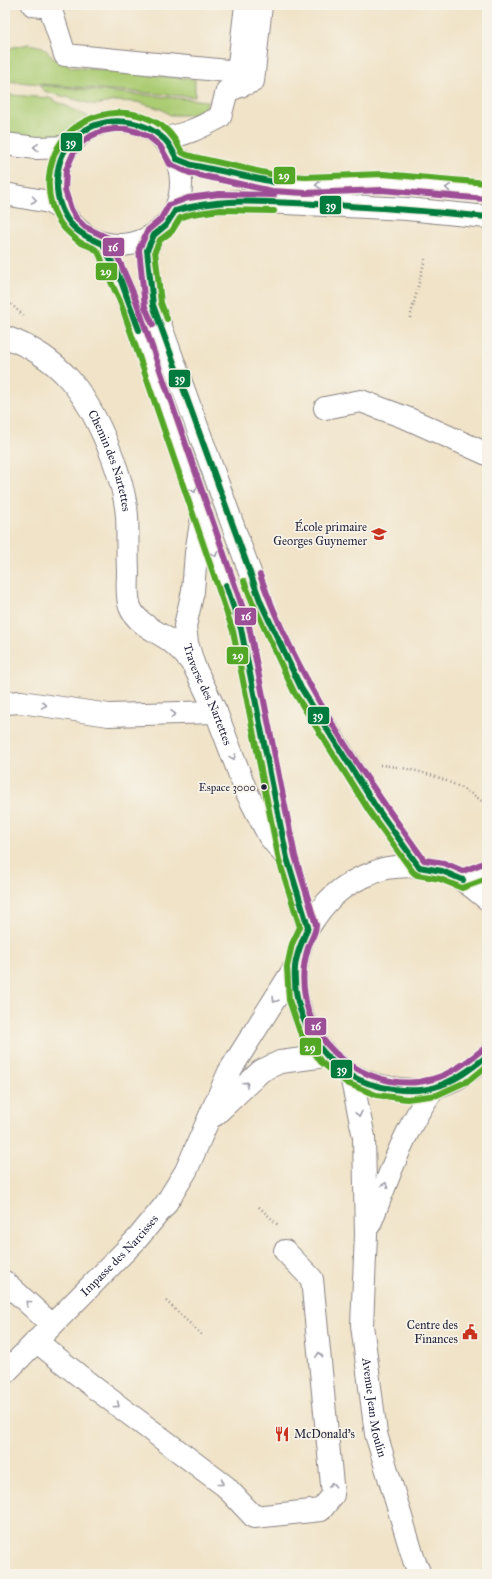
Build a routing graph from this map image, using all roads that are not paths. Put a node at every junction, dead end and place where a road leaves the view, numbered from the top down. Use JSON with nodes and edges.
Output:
{"nodes":[{"id":1,"x":33,"y":5,"type":"edge"},
{"id":2,"x":246,"y":5,"type":"edge"},
{"id":3,"x":261,"y":5,"type":"edge"},
{"id":4,"x":240,"y":78,"type":"junction"},
{"id":5,"x":163,"y":138,"type":"junction"},
{"id":6,"x":5,"y":144,"type":"edge"},
{"id":7,"x":67,"y":147,"type":"junction"},
{"id":8,"x":177,"y":159,"type":"junction"},
{"id":9,"x":487,"y":191,"type":"edge"},
{"id":10,"x":5,"y":194,"type":"edge"},
{"id":11,"x":62,"y":208,"type":"junction"},
{"id":12,"x":175,"y":212,"type":"junction"},
{"id":13,"x":487,"y":217,"type":"edge"},
{"id":14,"x":154,"y":235,"type":"junction"},
{"id":15,"x":103,"y":244,"type":"junction"},
{"id":16,"x":5,"y":337,"type":"edge"},
{"id":17,"x":325,"y":408,"type":"dead end"},
{"id":18,"x":487,"y":454,"type":"edge"},
{"id":19,"x":202,"y":517,"type":"junction"},
{"id":20,"x":187,"y":611,"type":"junction"},
{"id":21,"x":144,"y":623,"type":"junction"},
{"id":22,"x":194,"y":666,"type":"junction"},
{"id":23,"x":5,"y":703,"type":"edge"},
{"id":24,"x":216,"y":712,"type":"junction"},
{"id":25,"x":287,"y":858,"type":"junction"},
{"id":26,"x":419,"y":867,"type":"junction"},
{"id":27,"x":487,"y":870,"type":"edge"},
{"id":28,"x":463,"y":880,"type":"junction"},
{"id":29,"x":487,"y":899,"type":"edge"},
{"id":30,"x":308,"y":927,"type":"junction"},
{"id":31,"x":296,"y":967,"type":"junction"},
{"id":32,"x":326,"y":1056,"type":"junction"},
{"id":33,"x":487,"y":1056,"type":"edge"},
{"id":34,"x":466,"y":1073,"type":"junction"},
{"id":35,"x":352,"y":1076,"type":"junction"},
{"id":36,"x":487,"y":1079,"type":"edge"},
{"id":37,"x":435,"y":1087,"type":"junction"},
{"id":38,"x":208,"y":1121,"type":"junction"},
{"id":39,"x":366,"y":1235,"type":"junction"},
{"id":40,"x":285,"y":1251,"type":"dead end"},
{"id":41,"x":5,"y":1282,"type":"edge"},
{"id":42,"x":52,"y":1325,"type":"junction"},
{"id":43,"x":36,"y":1341,"type":"junction"},
{"id":44,"x":5,"y":1372,"type":"edge"},
{"id":45,"x":420,"y":1574,"type":"edge"}],
"edges":[{"from":1,"to":4,"type":"main road"},
{"from":2,"to":4,"type":"main road"},
{"from":3,"to":4,"type":"main road"},
{"from":4,"to":5,"type":"main road"},
{"from":5,"to":7,"type":"main road"},
{"from":5,"to":8,"type":"main road"},
{"from":7,"to":6,"type":"main road","one_way":true},
{"from":7,"to":11,"type":"main road"},
{"from":9,"to":8,"type":"main road","one_way":true},
{"from":8,"to":12,"type":"main road"},
{"from":10,"to":11,"type":"main road","one_way":true},
{"from":11,"to":15,"type":"main road"},
{"from":12,"to":13,"type":"main road"},
{"from":12,"to":14,"type":"main road"},
{"from":14,"to":15,"type":"main road"},
{"from":14,"to":26,"type":"main road"},
{"from":15,"to":19,"type":"main road","one_way":true},
{"from":16,"to":21,"type":"main road","name":"Chemin des Nartettes"},
{"from":17,"to":18,"type":"main road"},
{"from":19,"to":20,"type":"main road","name":"Traverse des Nartettes"},
{"from":19,"to":25,"type":"main road","one_way":true},
{"from":20,"to":21,"type":"main road"},
{"from":20,"to":22,"type":"main road","name":"Traverse des Nartettes"},
{"from":21,"to":22,"type":"main road","name":"Chemin des Nartettes"},
{"from":22,"to":24,"type":"main road","name":"Traverse des Nartettes"},
{"from":23,"to":24,"type":"main road","one_way":true},
{"from":24,"to":25,"type":"main road","name":"Traverse des Nartettes","one_way":true},
{"from":25,"to":30,"type":"main road"},
{"from":26,"to":28,"type":"main road"},
{"from":26,"to":30,"type":"main road"},
{"from":27,"to":28,"type":"main road"},
{"from":28,"to":29,"type":"main road"},
{"from":30,"to":31,"type":"main road"},
{"from":31,"to":32,"type":"main road"},
{"from":31,"to":38,"type":"main road","name":"Impasse des Narcisses","one_way":true},
{"from":32,"to":35,"type":"main road"},
{"from":38,"to":32,"type":"main road","name":"Impasse des Narcisses","one_way":true},
{"from":33,"to":34,"type":"main road"},
{"from":34,"to":36,"type":"main road"},
{"from":34,"to":37,"type":"main road"},
{"from":35,"to":37,"type":"main road"},
{"from":35,"to":39,"type":"main road","name":"Avenue Jean Moulin","one_way":true},
{"from":39,"to":37,"type":"main road","name":"Avenue Jean Moulin","one_way":true},
{"from":38,"to":42,"type":"main road","name":"Impasse des Narcisses"},
{"from":39,"to":45,"type":"main road","name":"Avenue Jean Moulin"},
{"from":43,"to":40,"type":"main road","one_way":true},
{"from":42,"to":41,"type":"main road","one_way":true},
{"from":42,"to":43,"type":"main road","name":"Impasse des Narcisses"},
{"from":43,"to":44,"type":"main road","name":"Impasse des Narcisses"}]}
